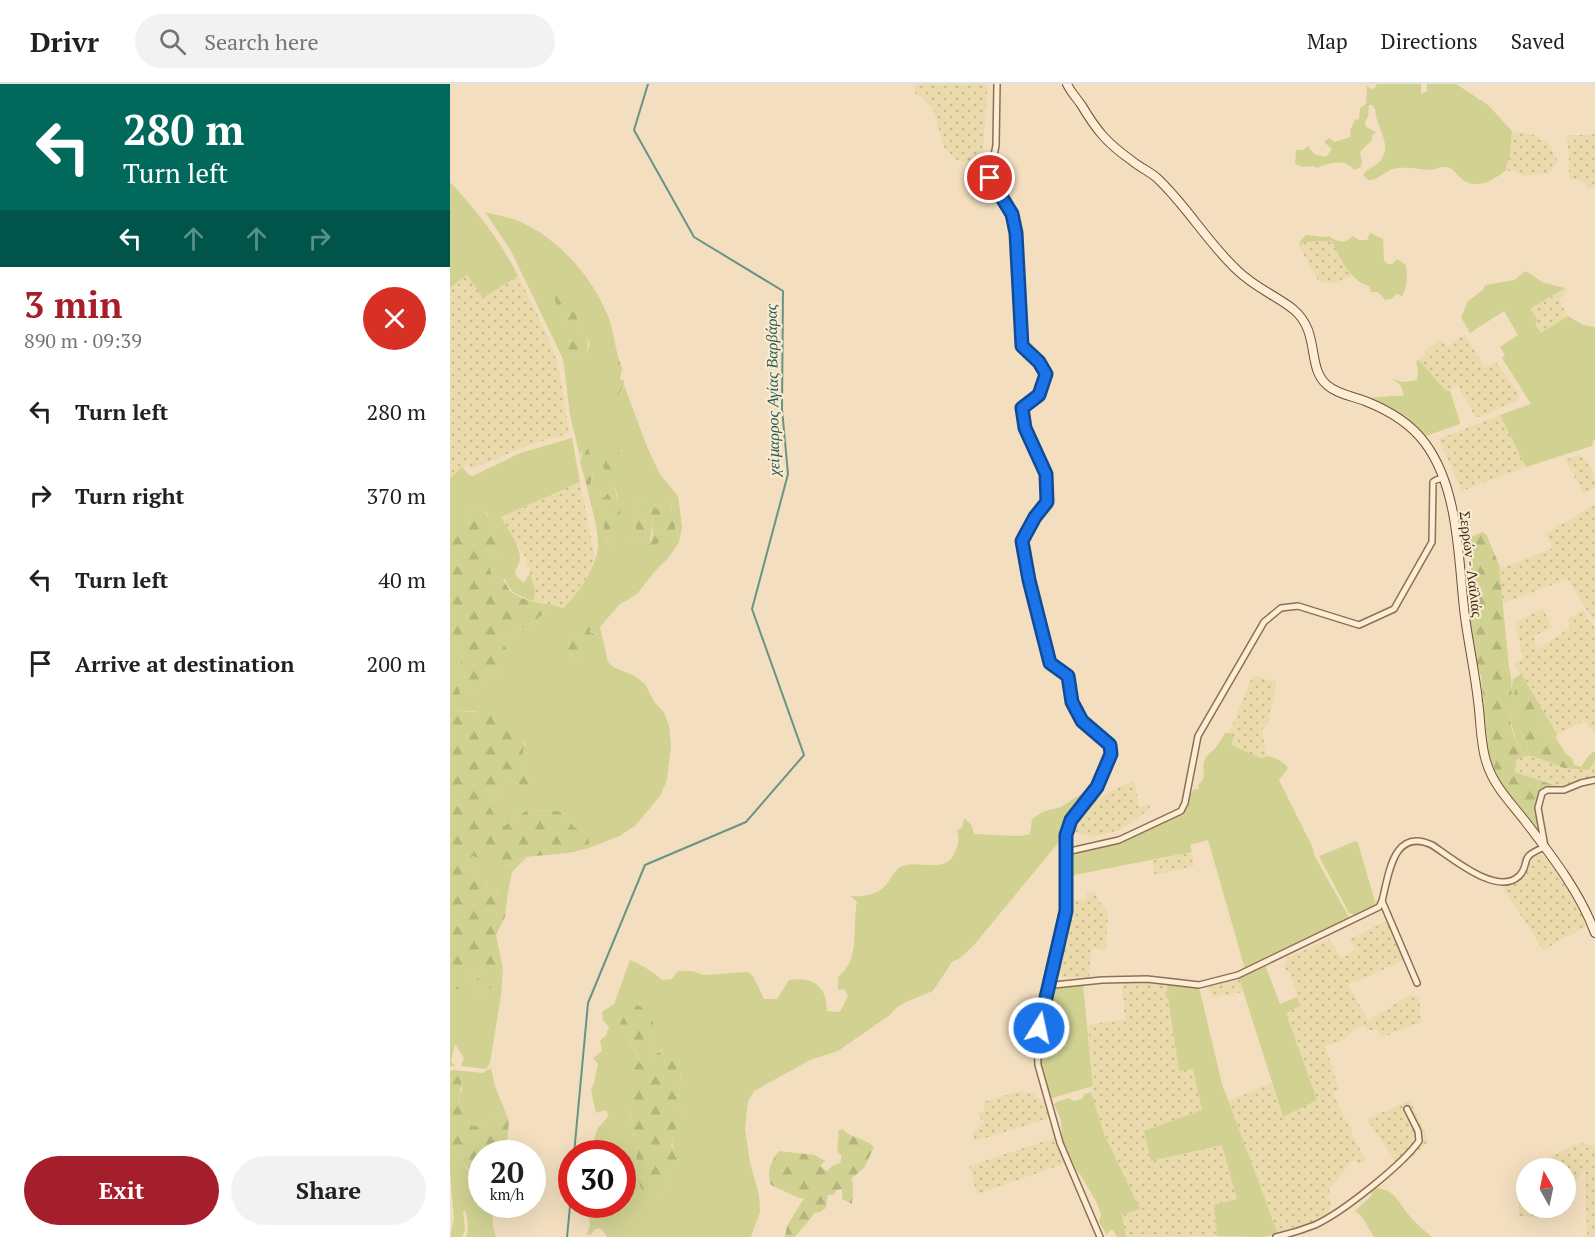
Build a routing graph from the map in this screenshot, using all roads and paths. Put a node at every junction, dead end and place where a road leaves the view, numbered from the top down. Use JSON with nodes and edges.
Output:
{"nodes":[{"id":1,"x":997,"y":84,"type":"edge"},
{"id":2,"x":1070,"y":86,"type":"edge"},
{"id":3,"x":1443,"y":478,"type":"junction"},
{"id":4,"x":1595,"y":780,"type":"edge"},
{"id":5,"x":1545,"y":847,"type":"junction"},
{"id":6,"x":1066,"y":852,"type":"junction"},
{"id":7,"x":1382,"y":901,"type":"junction"},
{"id":8,"x":1595,"y":933,"type":"edge"},
{"id":9,"x":1417,"y":983,"type":"dead end"},
{"id":10,"x":1047,"y":989,"type":"junction"},
{"id":11,"x":1407,"y":1109,"type":"dead end"},
{"id":12,"x":1100,"y":1237,"type":"edge"},
{"id":13,"x":1276,"y":1237,"type":"edge"}],
"edges":[{"from":1,"to":6,"type":"street"},
{"from":2,"to":3,"type":"main road","name":"Σερρών - Λαϊλιάς"},
{"from":3,"to":5,"type":"main road","name":"Σερρών - Λαϊλιάς"},
{"from":3,"to":6,"type":"street"},
{"from":4,"to":5,"type":"street"},
{"from":5,"to":7,"type":"street"},
{"from":5,"to":8,"type":"main road","name":"Σερρών - Λαϊλιάς"},
{"from":6,"to":10,"type":"street"},
{"from":7,"to":9,"type":"street"},
{"from":7,"to":10,"type":"street"},
{"from":10,"to":12,"type":"street"},
{"from":11,"to":13,"type":"street"}]}
